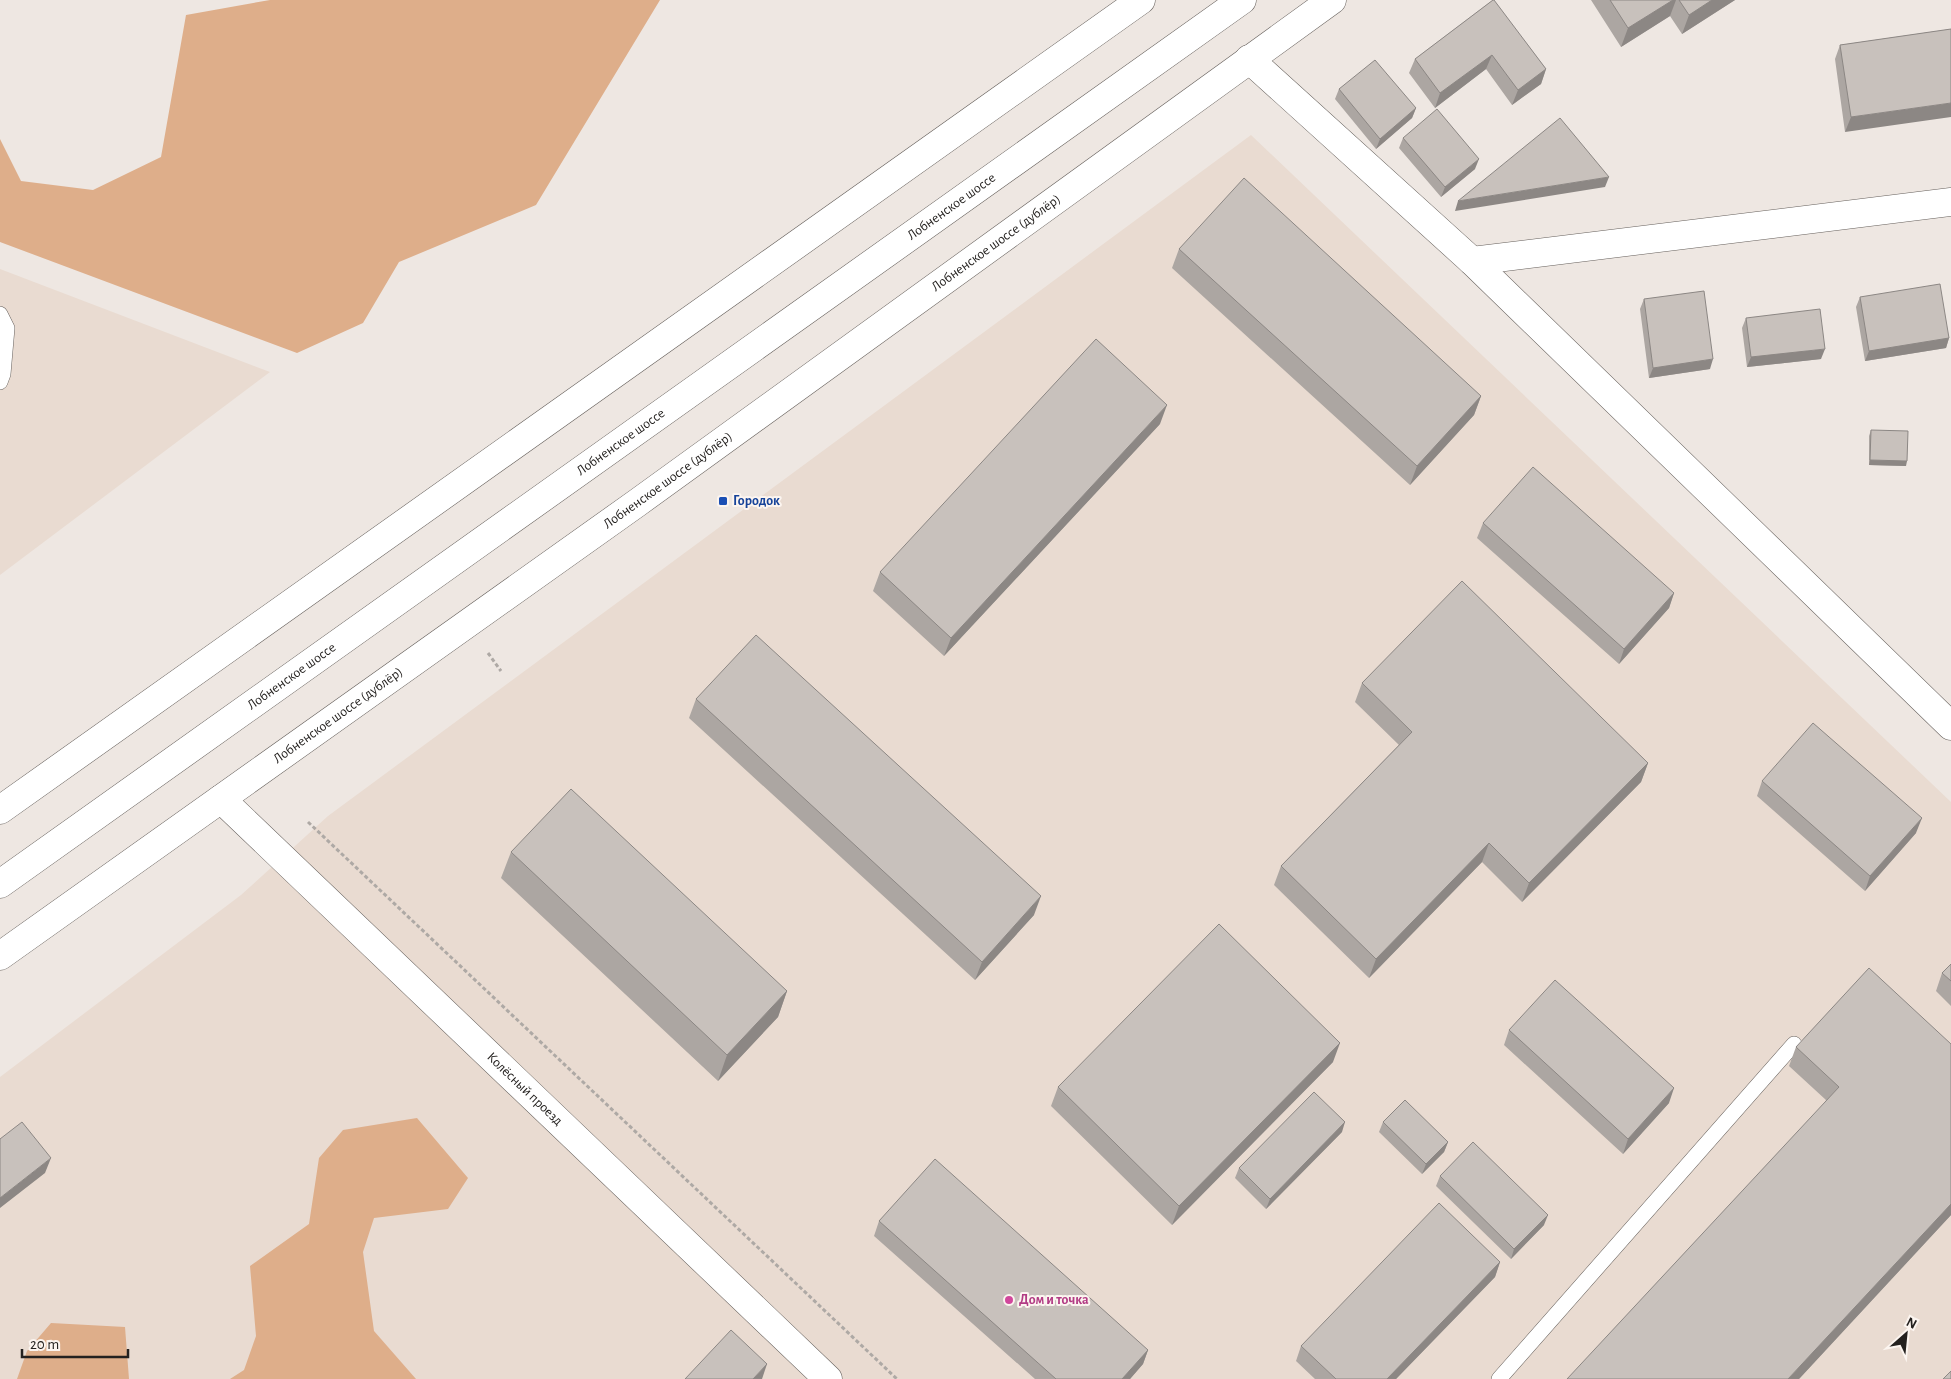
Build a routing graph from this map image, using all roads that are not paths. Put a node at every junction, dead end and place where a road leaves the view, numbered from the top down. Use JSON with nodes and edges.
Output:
{"nodes":[{"id":1,"x":1141,"y":0,"type":"edge"},
{"id":2,"x":1242,"y":0,"type":"edge"},
{"id":3,"x":1332,"y":0,"type":"edge"},
{"id":4,"x":1249,"y":59,"type":"junction"},
{"id":5,"x":1951,"y":202,"type":"edge"},
{"id":6,"x":1472,"y":261,"type":"junction"},
{"id":7,"x":0,"y":314,"type":"edge"},
{"id":8,"x":0,"y":382,"type":"edge"},
{"id":9,"x":1944,"y":708,"type":"edge"},
{"id":10,"x":1951,"y":726,"type":"edge"},
{"id":11,"x":221,"y":799,"type":"junction"},
{"id":12,"x":0,"y":810,"type":"edge"},
{"id":13,"x":0,"y":884,"type":"edge"},
{"id":14,"x":0,"y":956,"type":"edge"},
{"id":15,"x":1794,"y":1044,"type":"dead end"},
{"id":16,"x":828,"y":1379,"type":"edge"},
{"id":17,"x":1499,"y":1379,"type":"edge"}],
"edges":[{"from":1,"to":12,"type":"street"},
{"from":2,"to":13,"type":"street","name":"Лобненское шоссе"},
{"from":3,"to":4,"type":"street","name":"Лобненское шоссе (дублёр)"},
{"from":4,"to":6,"type":"street"},
{"from":4,"to":11,"type":"street","name":"Лобненское шоссе (дублёр)"},
{"from":5,"to":6,"type":"street"},
{"from":6,"to":9,"type":"street"},
{"from":7,"to":8,"type":"lane"},
{"from":9,"to":10,"type":"street"},
{"from":11,"to":14,"type":"street","name":"Лобненское шоссе (дублёр)"},
{"from":11,"to":16,"type":"street","name":"Колёсный проезд"},
{"from":15,"to":17,"type":"lane"}]}
